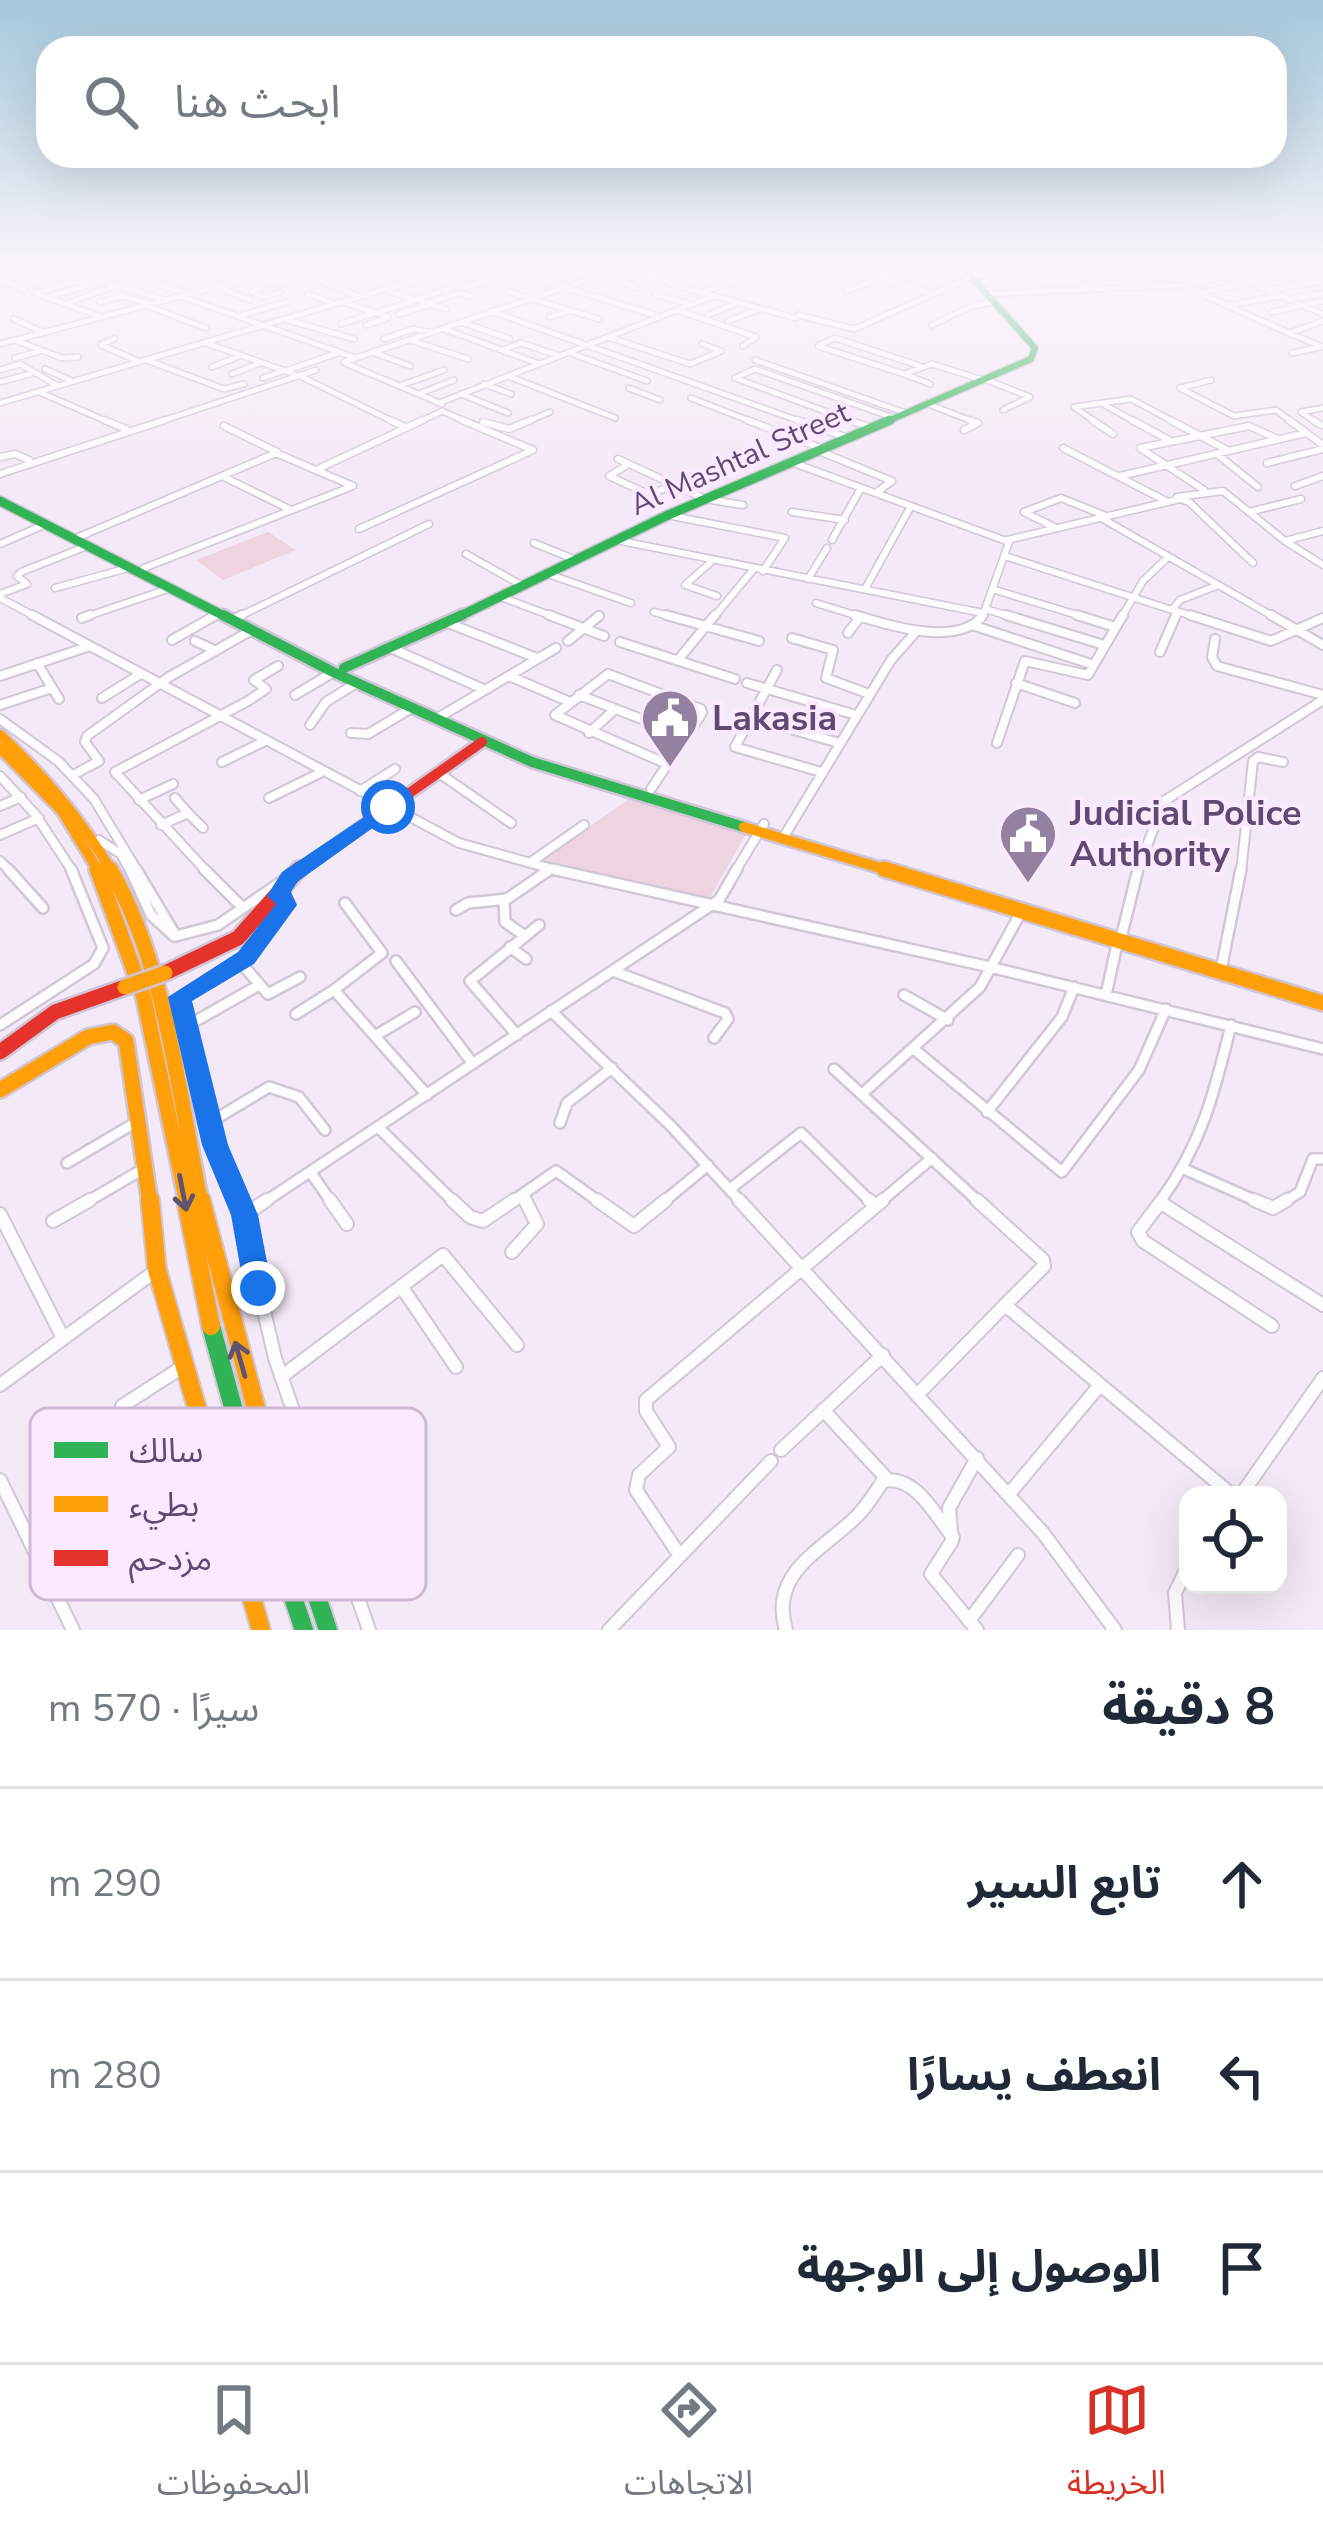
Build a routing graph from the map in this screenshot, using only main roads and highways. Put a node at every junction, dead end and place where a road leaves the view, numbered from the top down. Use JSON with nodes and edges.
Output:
{"nodes":[{"id":1,"x":1032,"y":347,"type":"edge"},
{"id":2,"x":2,"y":502,"type":"edge"},
{"id":3,"x":81,"y":540,"type":"junction"},
{"id":4,"x":137,"y":568,"type":"junction"},
{"id":5,"x":232,"y":616,"type":"junction"},
{"id":6,"x":347,"y":674,"type":"junction"},
{"id":7,"x":0,"y":735,"type":"edge"},
{"id":8,"x":482,"y":742,"type":"junction"},
{"id":9,"x":0,"y":748,"type":"edge"},
{"id":10,"x":586,"y":774,"type":"junction"},
{"id":11,"x":762,"y":827,"type":"junction"},
{"id":12,"x":1120,"y":938,"type":"junction"},
{"id":13,"x":1323,"y":999,"type":"edge"},
{"id":14,"x":0,"y":1052,"type":"edge"},
{"id":15,"x":0,"y":1090,"type":"edge"},
{"id":16,"x":198,"y":1408,"type":"edge"},
{"id":17,"x":233,"y":1408,"type":"edge"},
{"id":18,"x":256,"y":1408,"type":"edge"},
{"id":19,"x":252,"y":1600,"type":"edge"},
{"id":20,"x":294,"y":1600,"type":"edge"},
{"id":21,"x":318,"y":1600,"type":"edge"},
{"id":22,"x":261,"y":1630,"type":"edge"},
{"id":23,"x":304,"y":1630,"type":"edge"},
{"id":24,"x":328,"y":1630,"type":"edge"}],
"edges":[{"from":1,"to":6,"type":"main road","name":"Al Mashtal Street"},
{"from":2,"to":3,"type":"main road"},
{"from":2,"to":3,"type":"main road"},
{"from":3,"to":4,"type":"main road"},
{"from":4,"to":5,"type":"main road"},
{"from":4,"to":5,"type":"main road"},
{"from":5,"to":6,"type":"main road"},
{"from":5,"to":6,"type":"main road"},
{"from":6,"to":8,"type":"main road"},
{"from":6,"to":10,"type":"main road"},
{"from":18,"to":7,"type":"main road","one_way":true},
{"from":8,"to":10,"type":"main road"},
{"from":8,"to":14,"type":"main road","bridge":true},
{"from":9,"to":17,"type":"main road","one_way":true},
{"from":10,"to":11,"type":"main road"},
{"from":10,"to":11,"type":"main road"},
{"from":11,"to":12,"type":"main road"},
{"from":12,"to":13,"type":"main road"},
{"from":12,"to":13,"type":"main road"},
{"from":15,"to":16,"type":"main road"},
{"from":19,"to":22,"type":"main road"},
{"from":20,"to":23,"type":"main road","one_way":true},
{"from":24,"to":21,"type":"main road","one_way":true}]}
